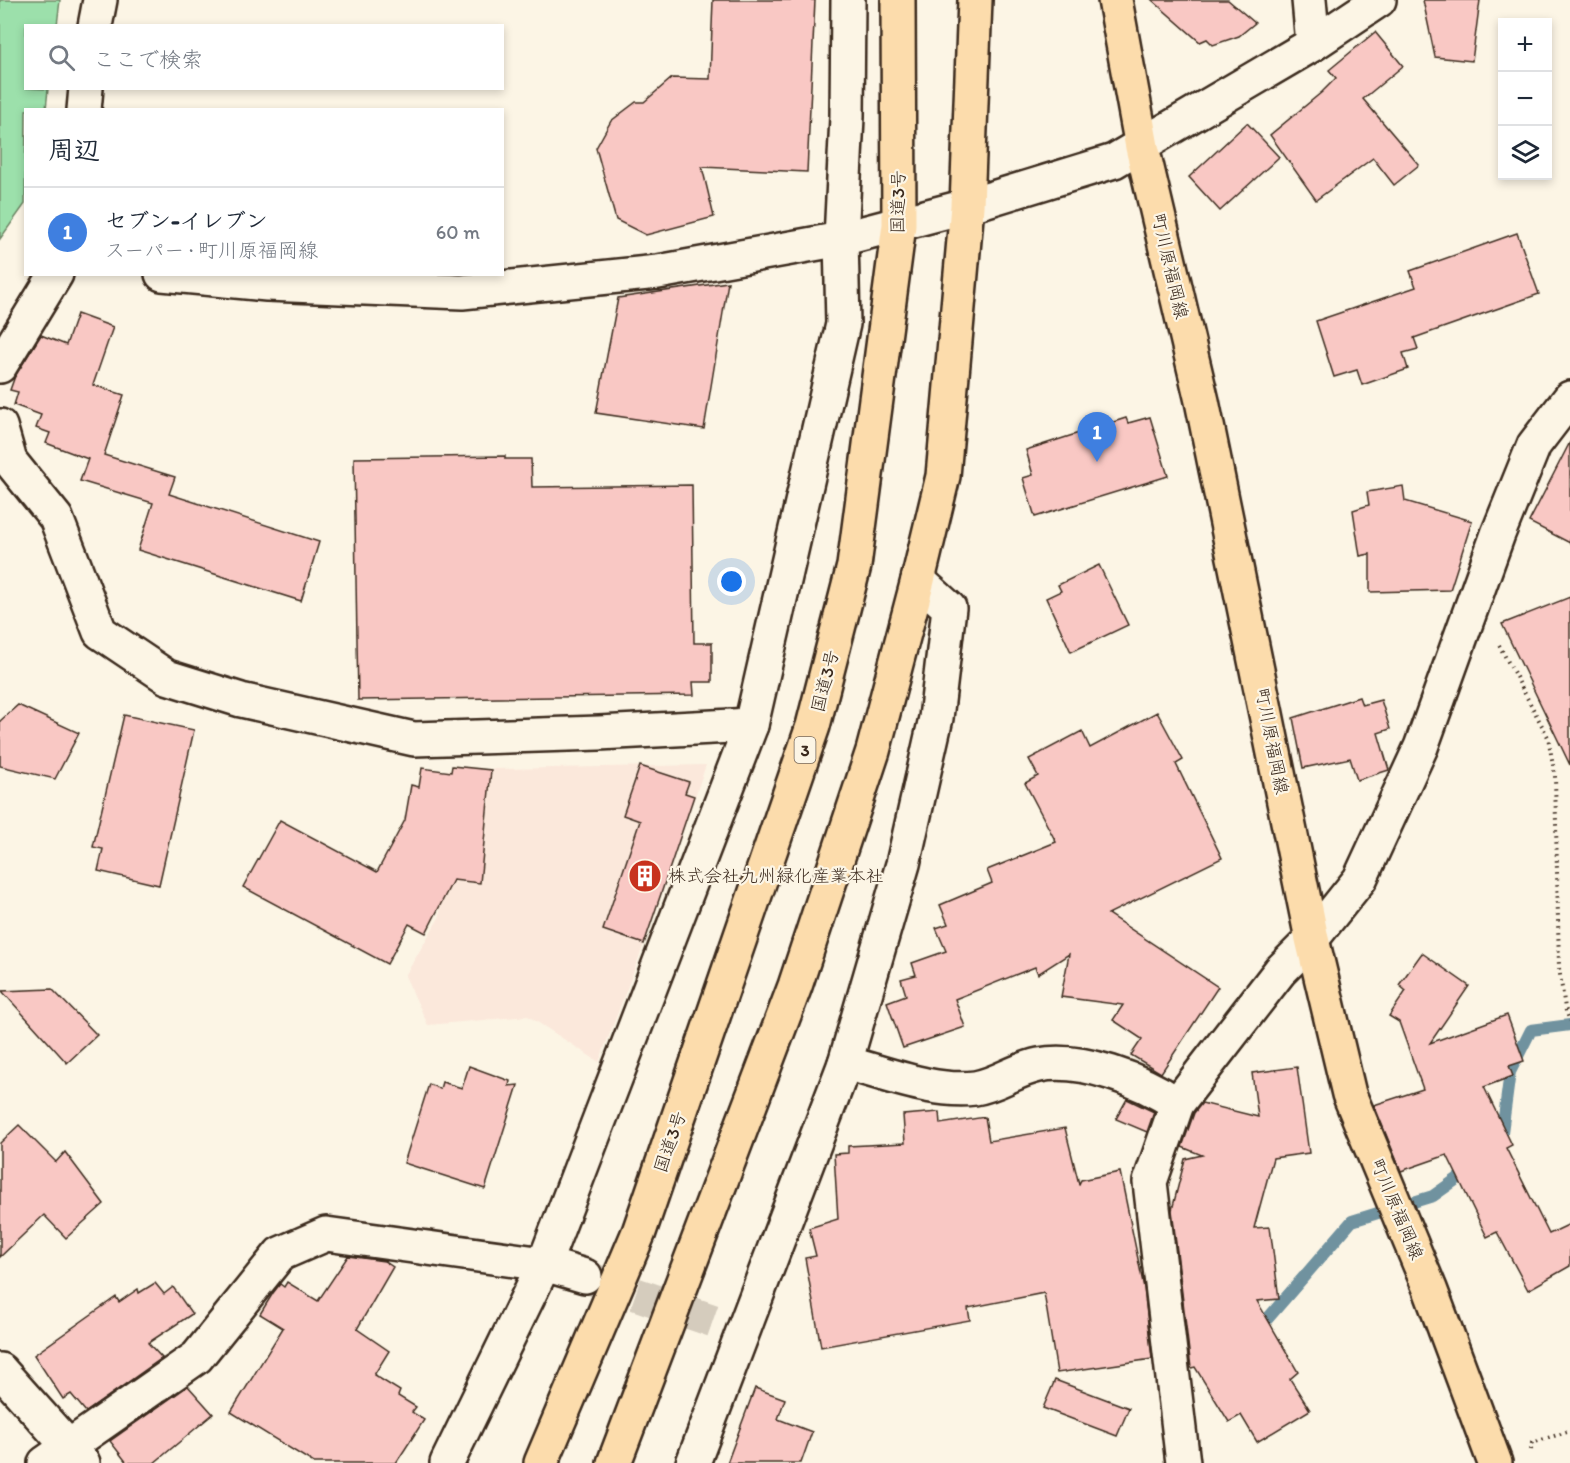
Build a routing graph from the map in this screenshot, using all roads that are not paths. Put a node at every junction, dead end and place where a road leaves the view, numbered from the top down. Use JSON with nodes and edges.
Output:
{"nodes":[{"id":1,"x":100,"y":0,"type":"edge"},
{"id":2,"x":848,"y":0,"type":"edge"},
{"id":3,"x":898,"y":0,"type":"edge"},
{"id":4,"x":975,"y":0,"type":"edge"},
{"id":5,"x":1115,"y":0,"type":"edge"},
{"id":6,"x":1309,"y":0,"type":"edge"},
{"id":7,"x":1379,"y":0,"type":"edge"},
{"id":8,"x":95,"y":24,"type":"edge"},
{"id":9,"x":1313,"y":44,"type":"junction"},
{"id":10,"x":86,"y":90,"type":"edge"},
{"id":11,"x":84,"y":108,"type":"edge"},
{"id":12,"x":1142,"y":147,"type":"junction"},
{"id":13,"x":967,"y":206,"type":"junction"},
{"id":14,"x":899,"y":225,"type":"junction"},
{"id":15,"x":841,"y":239,"type":"junction"},
{"id":16,"x":55,"y":276,"type":"edge"},
{"id":17,"x":183,"y":276,"type":"edge"},
{"id":18,"x":0,"y":366,"type":"edge"},
{"id":19,"x":1570,"y":398,"type":"edge"},
{"id":20,"x":0,"y":426,"type":"edge"},
{"id":21,"x":918,"y":580,"type":"junction"},
{"id":22,"x":751,"y":725,"type":"junction"},
{"id":23,"x":1312,"y":939,"type":"junction"},
{"id":24,"x":845,"y":1062,"type":"junction"},
{"id":25,"x":1177,"y":1104,"type":"junction"},
{"id":26,"x":544,"y":1264,"type":"junction"},
{"id":27,"x":585,"y":1276,"type":"tunnel mouth"},
{"id":28,"x":0,"y":1370,"type":"edge"},
{"id":29,"x":65,"y":1457,"type":"edge"},
{"id":30,"x":447,"y":1463,"type":"edge"},
{"id":31,"x":541,"y":1463,"type":"edge"},
{"id":32,"x":614,"y":1463,"type":"edge"},
{"id":33,"x":693,"y":1463,"type":"edge"},
{"id":34,"x":1183,"y":1463,"type":"edge"},
{"id":35,"x":1495,"y":1463,"type":"edge"}],
"edges":[{"from":1,"to":8,"type":"street"},
{"from":2,"to":15,"type":"street"},
{"from":3,"to":14,"type":"main road","name":"国道3号","number":"3"},
{"from":4,"to":13,"type":"main road"},
{"from":5,"to":12,"type":"main road","name":"町川原福岡線"},
{"from":6,"to":9,"type":"street"},
{"from":7,"to":9,"type":"street"},
{"from":9,"to":12,"type":"street"},
{"from":10,"to":11,"type":"street"},
{"from":12,"to":13,"type":"street"},
{"from":12,"to":23,"type":"main road","name":"町川原福岡線"},
{"from":13,"to":14,"type":"street"},
{"from":13,"to":21,"type":"main road"},
{"from":14,"to":15,"type":"street"},
{"from":14,"to":31,"type":"main road","name":"国道3号","number":"3"},
{"from":15,"to":17,"type":"street"},
{"from":15,"to":22,"type":"street"},
{"from":16,"to":18,"type":"street"},
{"from":19,"to":23,"type":"street"},
{"from":20,"to":22,"type":"street"},
{"from":21,"to":24,"type":"street"},
{"from":21,"to":32,"type":"main road"},
{"from":22,"to":26,"type":"street"},
{"from":23,"to":25,"type":"street"},
{"from":23,"to":35,"type":"main road","name":"町川原福岡線"},
{"from":24,"to":25,"type":"street"},
{"from":24,"to":33,"type":"street"},
{"from":25,"to":34,"type":"street"},
{"from":26,"to":27,"type":"street"},
{"from":26,"to":29,"type":"street"},
{"from":26,"to":30,"type":"street"},
{"from":28,"to":29,"type":"street"}]}
